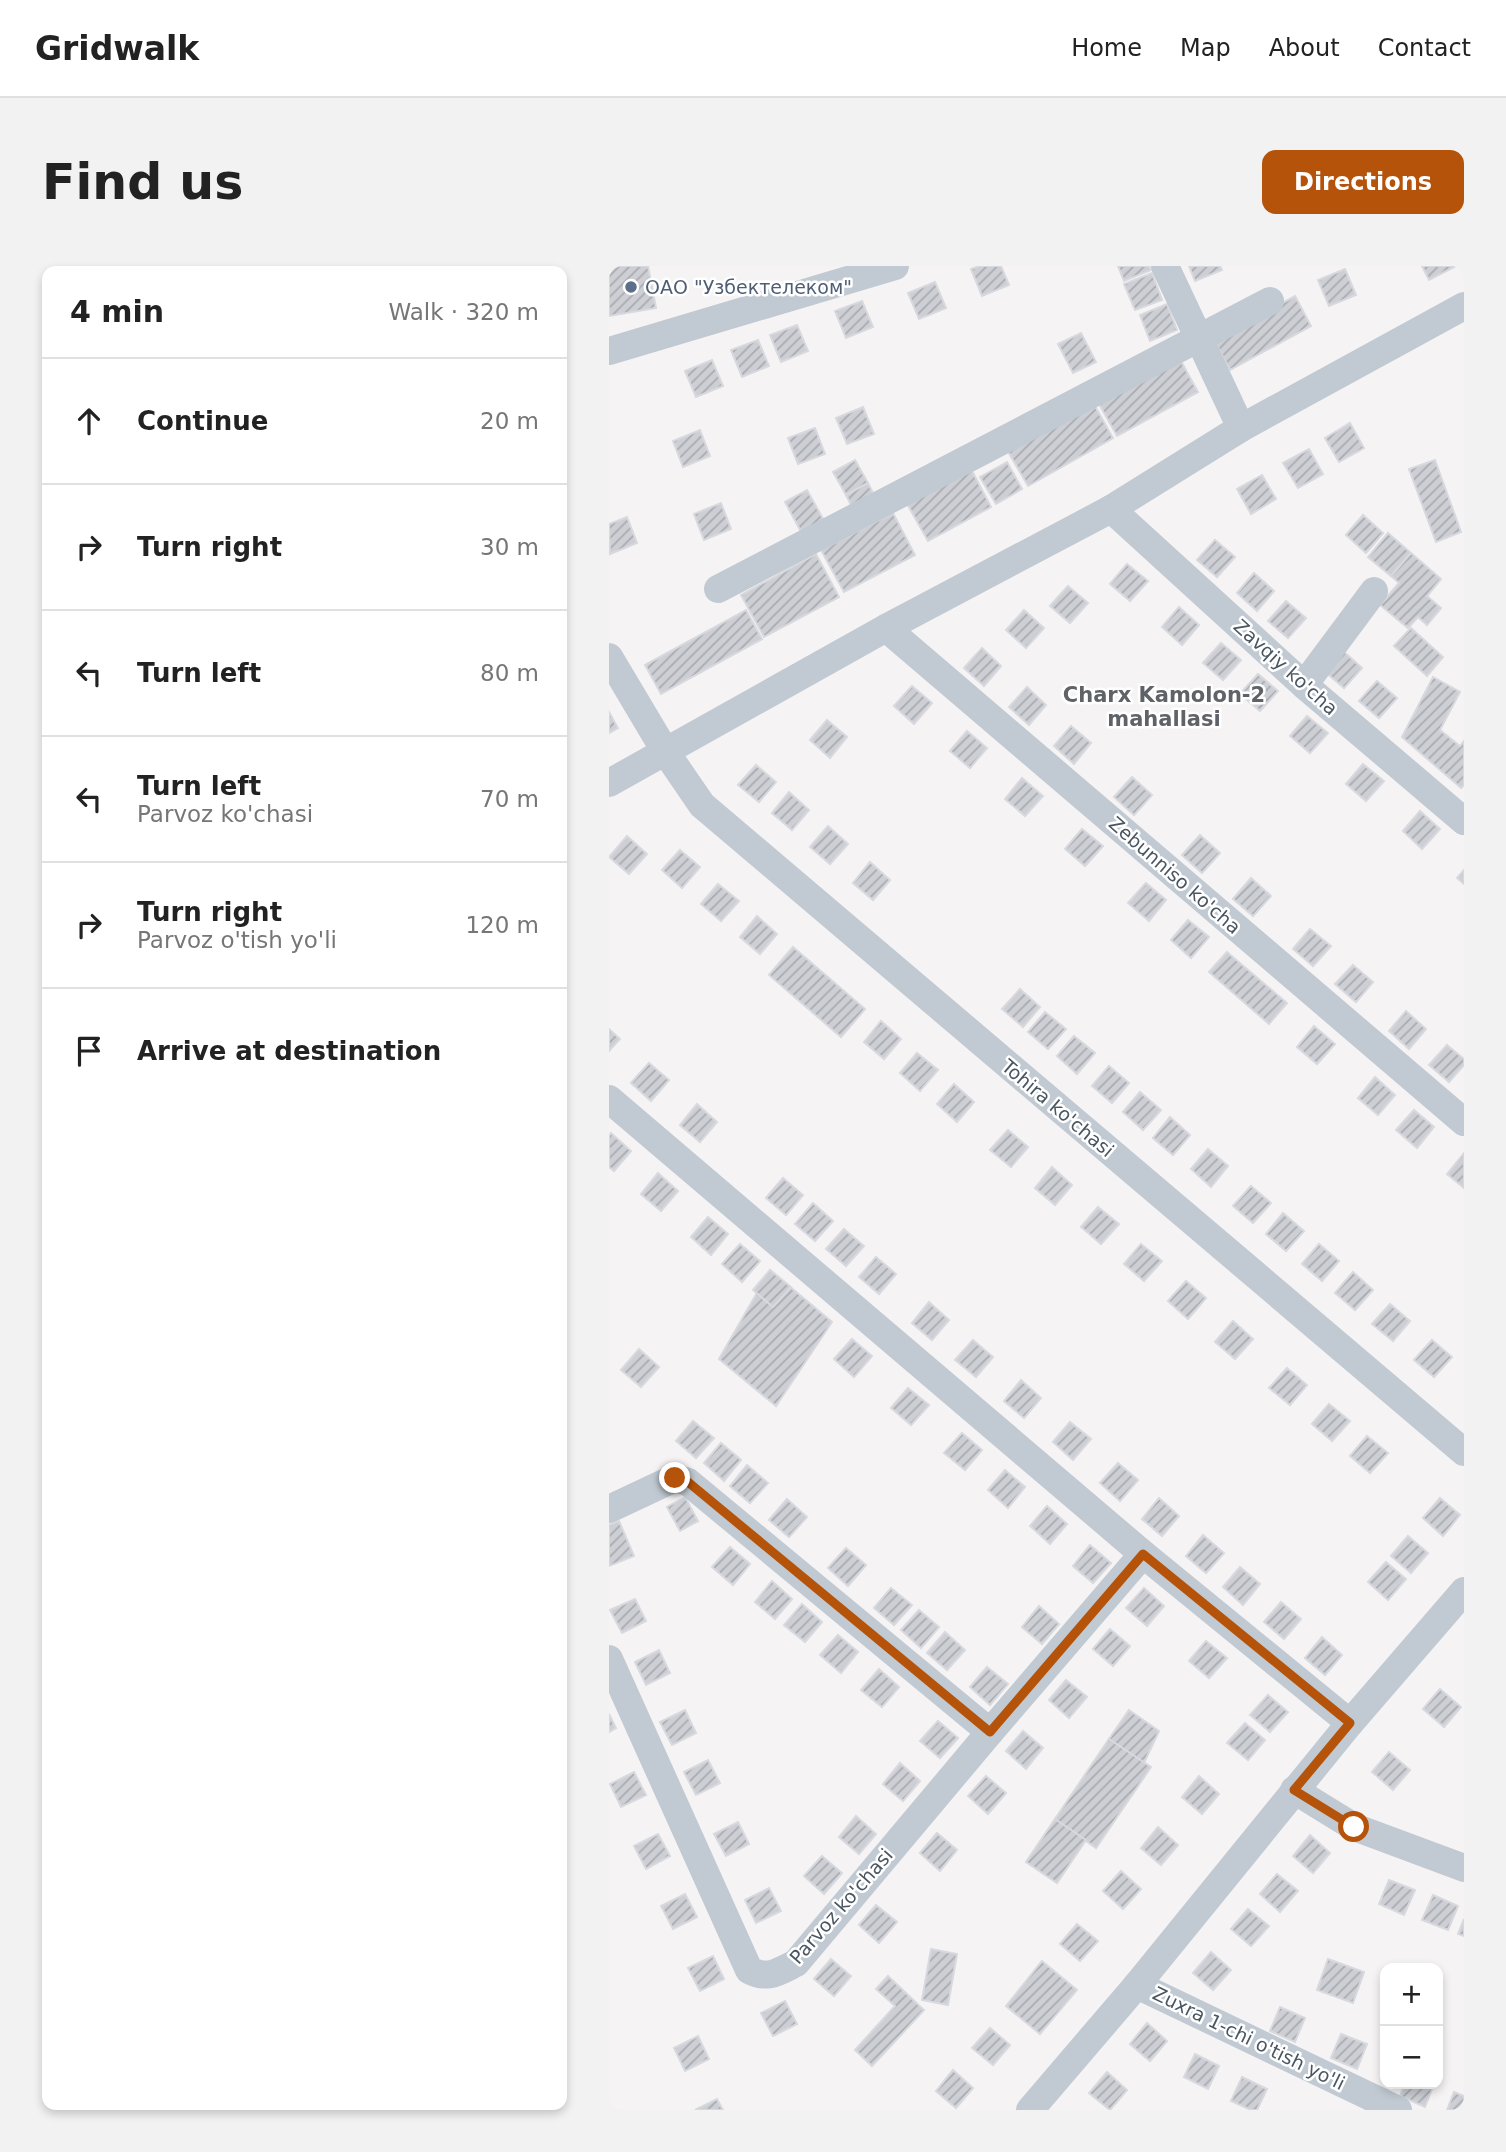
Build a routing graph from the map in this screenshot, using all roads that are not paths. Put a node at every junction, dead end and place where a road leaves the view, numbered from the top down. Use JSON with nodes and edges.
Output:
{"nodes":[{"id":1,"x":895,"y":266,"type":"edge"},
{"id":2,"x":1165,"y":266,"type":"edge"},
{"id":3,"x":1270,"y":301,"type":"dead end"},
{"id":4,"x":1464,"y":306,"type":"edge"},
{"id":5,"x":1201,"y":338,"type":"junction"},
{"id":6,"x":609,"y":351,"type":"edge"},
{"id":7,"x":1241,"y":428,"type":"junction"},
{"id":8,"x":1111,"y":509,"type":"junction"},
{"id":9,"x":717,"y":589,"type":"dead end"},
{"id":10,"x":1374,"y":591,"type":"dead end"},
{"id":11,"x":886,"y":628,"type":"junction"},
{"id":12,"x":609,"y":657,"type":"edge"},
{"id":13,"x":1304,"y":685,"type":"junction"},
{"id":14,"x":666,"y":751,"type":"junction"},
{"id":15,"x":609,"y":783,"type":"edge"},
{"id":16,"x":1464,"y":821,"type":"edge"},
{"id":17,"x":609,"y":1099,"type":"edge"},
{"id":18,"x":1464,"y":1122,"type":"edge"},
{"id":19,"x":1464,"y":1452,"type":"edge"},
{"id":20,"x":609,"y":1509,"type":"edge"},
{"id":21,"x":1143,"y":1554,"type":"junction"},
{"id":22,"x":1464,"y":1591,"type":"edge"},
{"id":23,"x":609,"y":1658,"type":"edge"},
{"id":24,"x":1350,"y":1723,"type":"junction"},
{"id":25,"x":990,"y":1732,"type":"junction"},
{"id":26,"x":1294,"y":1790,"type":"junction"},
{"id":27,"x":1464,"y":1868,"type":"edge"},
{"id":28,"x":1137,"y":1985,"type":"junction"},
{"id":29,"x":1383,"y":2100,"type":"edge"},
{"id":30,"x":1030,"y":2110,"type":"edge"}],
"edges":[{"from":1,"to":6,"type":"street"},
{"from":2,"to":5,"type":"street"},
{"from":3,"to":5,"type":"street"},
{"from":4,"to":7,"type":"street"},
{"from":5,"to":7,"type":"street"},
{"from":5,"to":9,"type":"street"},
{"from":7,"to":8,"type":"street"},
{"from":8,"to":11,"type":"street"},
{"from":8,"to":13,"type":"street","name":"Zavqiy ko'cha"},
{"from":10,"to":13,"type":"street"},
{"from":11,"to":14,"type":"street"},
{"from":11,"to":18,"type":"street","name":"Zebunniso ko'cha"},
{"from":12,"to":14,"type":"street","name":"Tohira ko'chasi"},
{"from":13,"to":16,"type":"street","name":"Zavqiy ko'cha"},
{"from":14,"to":15,"type":"street"},
{"from":14,"to":19,"type":"street","name":"Tohira ko'chasi"},
{"from":17,"to":21,"type":"street"},
{"from":20,"to":25,"type":"street"},
{"from":21,"to":24,"type":"street"},
{"from":21,"to":25,"type":"street","name":"Parvoz ko'chasi"},
{"from":22,"to":24,"type":"street"},
{"from":23,"to":25,"type":"street","name":"Parvoz ko'chasi"},
{"from":24,"to":26,"type":"street"},
{"from":26,"to":27,"type":"street"},
{"from":26,"to":28,"type":"street"},
{"from":28,"to":29,"type":"street","name":"Zuxra 1-chi o'tish yo'li"},
{"from":28,"to":30,"type":"street"}]}
